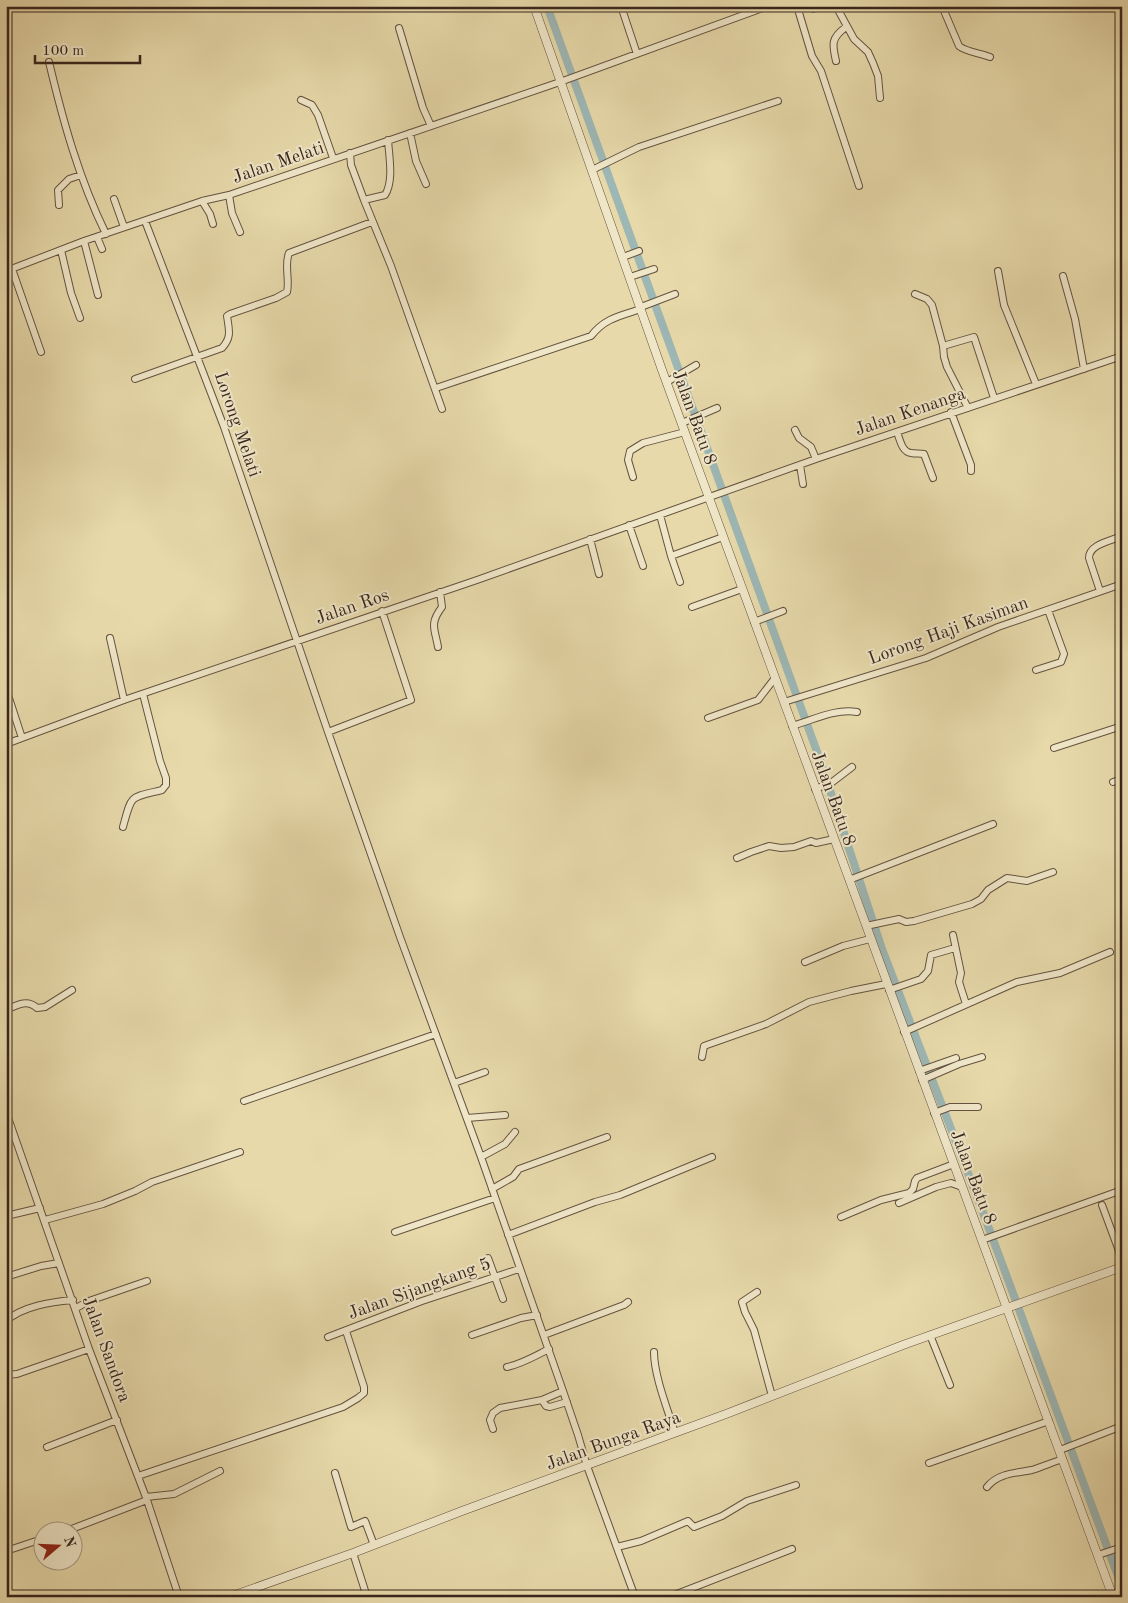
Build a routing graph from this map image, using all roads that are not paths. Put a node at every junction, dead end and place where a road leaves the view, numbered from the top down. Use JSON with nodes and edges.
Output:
{"nodes":[{"id":1,"x":534,"y":6,"type":"edge"},
{"id":2,"x":621,"y":6,"type":"edge"},
{"id":3,"x":768,"y":6,"type":"edge"},
{"id":4,"x":796,"y":6,"type":"edge"},
{"id":5,"x":836,"y":6,"type":"edge"},
{"id":6,"x":942,"y":6,"type":"edge"},
{"id":7,"x":846,"y":26,"type":"junction"},
{"id":8,"x":399,"y":28,"type":"dead end"},
{"id":9,"x":637,"y":54,"type":"junction"},
{"id":10,"x":990,"y":57,"type":"dead end"},
{"id":11,"x":836,"y":61,"type":"dead end"},
{"id":12,"x":49,"y":62,"type":"dead end"},
{"id":13,"x":560,"y":82,"type":"junction"},
{"id":14,"x":880,"y":98,"type":"dead end"},
{"id":15,"x":301,"y":100,"type":"dead end"},
{"id":16,"x":778,"y":101,"type":"dead end"},
{"id":17,"x":431,"y":126,"type":"junction"},
{"id":18,"x":410,"y":133,"type":"junction"},
{"id":19,"x":388,"y":140,"type":"junction"},
{"id":20,"x":350,"y":154,"type":"junction"},
{"id":21,"x":333,"y":158,"type":"junction"},
{"id":22,"x":592,"y":170,"type":"junction"},
{"id":23,"x":82,"y":175,"type":"junction"},
{"id":24,"x":426,"y":184,"type":"dead end"},
{"id":25,"x":859,"y":186,"type":"dead end"},
{"id":26,"x":229,"y":195,"type":"junction"},
{"id":27,"x":114,"y":199,"type":"dead end"},
{"id":28,"x":364,"y":200,"type":"junction"},
{"id":29,"x":202,"y":201,"type":"junction"},
{"id":30,"x":59,"y":205,"type":"dead end"},
{"id":31,"x":144,"y":221,"type":"junction"},
{"id":32,"x":372,"y":222,"type":"junction"},
{"id":33,"x":213,"y":224,"type":"dead end"},
{"id":34,"x":124,"y":228,"type":"junction"},
{"id":35,"x":240,"y":232,"type":"dead end"},
{"id":36,"x":106,"y":234,"type":"junction"},
{"id":37,"x":97,"y":237,"type":"junction"},
{"id":38,"x":84,"y":241,"type":"junction"},
{"id":39,"x":102,"y":249,"type":"dead end"},
{"id":40,"x":61,"y":250,"type":"junction"},
{"id":41,"x":636,"y":252,"type":"dead end"},
{"id":42,"x":623,"y":257,"type":"junction"},
{"id":43,"x":654,"y":269,"type":"dead end"},
{"id":44,"x":9,"y":270,"type":"edge"},
{"id":45,"x":998,"y":271,"type":"dead end"},
{"id":46,"x":634,"y":276,"type":"junction"},
{"id":47,"x":1063,"y":276,"type":"dead end"},
{"id":48,"x":675,"y":294,"type":"dead end"},
{"id":49,"x":915,"y":294,"type":"dead end"},
{"id":50,"x":98,"y":295,"type":"dead end"},
{"id":51,"x":641,"y":308,"type":"junction"},
{"id":52,"x":80,"y":318,"type":"dead end"},
{"id":53,"x":943,"y":346,"type":"junction"},
{"id":54,"x":41,"y":352,"type":"dead end"},
{"id":55,"x":198,"y":356,"type":"junction"},
{"id":56,"x":1122,"y":356,"type":"edge"},
{"id":57,"x":696,"y":365,"type":"dead end"},
{"id":58,"x":1084,"y":369,"type":"junction"},
{"id":59,"x":135,"y":379,"type":"dead end"},
{"id":60,"x":670,"y":380,"type":"junction"},
{"id":61,"x":1036,"y":384,"type":"junction"},
{"id":62,"x":436,"y":388,"type":"junction"},
{"id":63,"x":994,"y":398,"type":"junction"},
{"id":64,"x":716,"y":408,"type":"dead end"},
{"id":65,"x":968,"y":408,"type":"junction"},
{"id":66,"x":442,"y":409,"type":"dead end"},
{"id":67,"x":951,"y":412,"type":"junction"},
{"id":68,"x":685,"y":421,"type":"junction"},
{"id":69,"x":794,"y":430,"type":"dead end"},
{"id":70,"x":685,"y":432,"type":"junction"},
{"id":71,"x":897,"y":432,"type":"junction"},
{"id":72,"x":816,"y":459,"type":"junction"},
{"id":73,"x":800,"y":465,"type":"junction"},
{"id":74,"x":971,"y":471,"type":"dead end"},
{"id":75,"x":633,"y":477,"type":"dead end"},
{"id":76,"x":933,"y":478,"type":"dead end"},
{"id":77,"x":803,"y":484,"type":"dead end"},
{"id":78,"x":711,"y":496,"type":"junction"},
{"id":79,"x":660,"y":515,"type":"junction"},
{"id":80,"x":629,"y":525,"type":"junction"},
{"id":81,"x":1122,"y":536,"type":"edge"},
{"id":82,"x":723,"y":537,"type":"junction"},
{"id":83,"x":590,"y":539,"type":"junction"},
{"id":84,"x":671,"y":556,"type":"junction"},
{"id":85,"x":643,"y":566,"type":"dead end"},
{"id":86,"x":599,"y":574,"type":"dead end"},
{"id":87,"x":680,"y":582,"type":"dead end"},
{"id":88,"x":1122,"y":584,"type":"edge"},
{"id":89,"x":742,"y":589,"type":"junction"},
{"id":90,"x":1100,"y":591,"type":"junction"},
{"id":91,"x":440,"y":592,"type":"junction"},
{"id":92,"x":692,"y":607,"type":"dead end"},
{"id":93,"x":783,"y":610,"type":"dead end"},
{"id":94,"x":1048,"y":610,"type":"junction"},
{"id":95,"x":382,"y":611,"type":"junction"},
{"id":96,"x":758,"y":620,"type":"junction"},
{"id":97,"x":110,"y":638,"type":"dead end"},
{"id":98,"x":296,"y":640,"type":"junction"},
{"id":99,"x":438,"y":647,"type":"dead end"},
{"id":100,"x":1036,"y":670,"type":"dead end"},
{"id":101,"x":775,"y":678,"type":"junction"},
{"id":102,"x":143,"y":694,"type":"junction"},
{"id":103,"x":8,"y":695,"type":"dead end"},
{"id":104,"x":124,"y":700,"type":"junction"},
{"id":105,"x":787,"y":701,"type":"junction"},
{"id":106,"x":857,"y":712,"type":"dead end"},
{"id":107,"x":708,"y":718,"type":"dead end"},
{"id":108,"x":792,"y":726,"type":"junction"},
{"id":109,"x":1122,"y":726,"type":"edge"},
{"id":110,"x":328,"y":732,"type":"junction"},
{"id":111,"x":22,"y":738,"type":"junction"},
{"id":112,"x":6,"y":744,"type":"edge"},
{"id":113,"x":1054,"y":748,"type":"dead end"},
{"id":114,"x":852,"y":766,"type":"dead end"},
{"id":115,"x":1122,"y":779,"type":"edge"},
{"id":116,"x":1113,"y":782,"type":"dead end"},
{"id":117,"x":815,"y":789,"type":"junction"},
{"id":118,"x":992,"y":824,"type":"dead end"},
{"id":119,"x":123,"y":827,"type":"dead end"},
{"id":120,"x":834,"y":839,"type":"junction"},
{"id":121,"x":737,"y":858,"type":"dead end"},
{"id":122,"x":1053,"y":872,"type":"dead end"},
{"id":123,"x":852,"y":879,"type":"junction"},
{"id":124,"x":868,"y":926,"type":"junction"},
{"id":125,"x":953,"y":935,"type":"dead end"},
{"id":126,"x":870,"y":939,"type":"junction"},
{"id":127,"x":955,"y":948,"type":"junction"},
{"id":128,"x":1110,"y":952,"type":"dead end"},
{"id":129,"x":805,"y":962,"type":"dead end"},
{"id":130,"x":890,"y":987,"type":"junction"},
{"id":131,"x":72,"y":990,"type":"dead end"},
{"id":132,"x":966,"y":1004,"type":"junction"},
{"id":133,"x":6,"y":1010,"type":"edge"},
{"id":134,"x":906,"y":1031,"type":"junction"},
{"id":135,"x":436,"y":1034,"type":"junction"},
{"id":136,"x":702,"y":1057,"type":"dead end"},
{"id":137,"x":982,"y":1057,"type":"dead end"},
{"id":138,"x":956,"y":1058,"type":"junction"},
{"id":139,"x":924,"y":1069,"type":"junction"},
{"id":140,"x":485,"y":1072,"type":"dead end"},
{"id":141,"x":927,"y":1078,"type":"junction"},
{"id":142,"x":454,"y":1082,"type":"junction"},
{"id":143,"x":244,"y":1101,"type":"dead end"},
{"id":144,"x":978,"y":1107,"type":"dead end"},
{"id":145,"x":6,"y":1112,"type":"edge"},
{"id":146,"x":937,"y":1112,"type":"junction"},
{"id":147,"x":504,"y":1116,"type":"dead end"},
{"id":148,"x":467,"y":1118,"type":"junction"},
{"id":149,"x":515,"y":1132,"type":"dead end"},
{"id":150,"x":606,"y":1137,"type":"dead end"},
{"id":151,"x":240,"y":1152,"type":"dead end"},
{"id":152,"x":481,"y":1157,"type":"junction"},
{"id":153,"x":712,"y":1157,"type":"dead end"},
{"id":154,"x":954,"y":1164,"type":"junction"},
{"id":155,"x":962,"y":1187,"type":"junction"},
{"id":156,"x":492,"y":1188,"type":"junction"},
{"id":157,"x":1122,"y":1190,"type":"edge"},
{"id":158,"x":495,"y":1198,"type":"junction"},
{"id":159,"x":899,"y":1203,"type":"dead end"},
{"id":160,"x":1102,"y":1205,"type":"dead end"},
{"id":161,"x":40,"y":1208,"type":"junction"},
{"id":162,"x":6,"y":1216,"type":"edge"},
{"id":163,"x":841,"y":1217,"type":"dead end"},
{"id":164,"x":45,"y":1220,"type":"junction"},
{"id":165,"x":395,"y":1232,"type":"dead end"},
{"id":166,"x":508,"y":1235,"type":"junction"},
{"id":167,"x":982,"y":1240,"type":"junction"},
{"id":168,"x":488,"y":1258,"type":"dead end"},
{"id":169,"x":1122,"y":1259,"type":"edge"},
{"id":170,"x":59,"y":1263,"type":"junction"},
{"id":171,"x":1122,"y":1267,"type":"edge"},
{"id":172,"x":520,"y":1269,"type":"junction"},
{"id":173,"x":495,"y":1276,"type":"junction"},
{"id":174,"x":6,"y":1277,"type":"edge"},
{"id":175,"x":147,"y":1282,"type":"dead end"},
{"id":176,"x":757,"y":1292,"type":"dead end"},
{"id":177,"x":503,"y":1298,"type":"dead end"},
{"id":178,"x":73,"y":1300,"type":"junction"},
{"id":179,"x":628,"y":1302,"type":"dead end"},
{"id":180,"x":76,"y":1308,"type":"junction"},
{"id":181,"x":1010,"y":1308,"type":"junction"},
{"id":182,"x":537,"y":1315,"type":"junction"},
{"id":183,"x":6,"y":1321,"type":"edge"},
{"id":184,"x":346,"y":1331,"type":"junction"},
{"id":185,"x":472,"y":1334,"type":"dead end"},
{"id":186,"x":544,"y":1335,"type":"junction"},
{"id":187,"x":930,"y":1335,"type":"junction"},
{"id":188,"x":328,"y":1337,"type":"dead end"},
{"id":189,"x":90,"y":1349,"type":"junction"},
{"id":190,"x":549,"y":1349,"type":"junction"},
{"id":191,"x":654,"y":1352,"type":"dead end"},
{"id":192,"x":507,"y":1368,"type":"dead end"},
{"id":193,"x":6,"y":1375,"type":"edge"},
{"id":194,"x":950,"y":1385,"type":"dead end"},
{"id":195,"x":563,"y":1391,"type":"junction"},
{"id":196,"x":772,"y":1396,"type":"junction"},
{"id":197,"x":542,"y":1400,"type":"junction"},
{"id":198,"x":567,"y":1402,"type":"junction"},
{"id":199,"x":116,"y":1420,"type":"junction"},
{"id":200,"x":1049,"y":1421,"type":"junction"},
{"id":201,"x":1122,"y":1426,"type":"edge"},
{"id":202,"x":492,"y":1429,"type":"dead end"},
{"id":203,"x":675,"y":1433,"type":"junction"},
{"id":204,"x":47,"y":1447,"type":"dead end"},
{"id":205,"x":1062,"y":1449,"type":"junction"},
{"id":206,"x":1063,"y":1459,"type":"junction"},
{"id":207,"x":928,"y":1464,"type":"dead end"},
{"id":208,"x":587,"y":1466,"type":"junction"},
{"id":209,"x":220,"y":1471,"type":"dead end"},
{"id":210,"x":335,"y":1473,"type":"dead end"},
{"id":211,"x":138,"y":1476,"type":"junction"},
{"id":212,"x":796,"y":1485,"type":"dead end"},
{"id":213,"x":987,"y":1487,"type":"dead end"},
{"id":214,"x":147,"y":1499,"type":"junction"},
{"id":215,"x":82,"y":1525,"type":"edge"},
{"id":216,"x":32,"y":1542,"type":"edge"},
{"id":217,"x":374,"y":1546,"type":"junction"},
{"id":218,"x":1122,"y":1546,"type":"edge"},
{"id":219,"x":617,"y":1547,"type":"junction"},
{"id":220,"x":792,"y":1548,"type":"dead end"},
{"id":221,"x":6,"y":1551,"type":"edge"},
{"id":222,"x":1105,"y":1552,"type":"junction"},
{"id":223,"x":353,"y":1553,"type":"junction"},
{"id":224,"x":179,"y":1597,"type":"edge"},
{"id":225,"x":228,"y":1597,"type":"edge"},
{"id":226,"x":367,"y":1597,"type":"edge"},
{"id":227,"x":635,"y":1597,"type":"edge"},
{"id":228,"x":669,"y":1597,"type":"edge"},
{"id":229,"x":1113,"y":1597,"type":"edge"}],
"edges":[{"from":1,"to":13,"type":"street","name":"Jalan Batu 8"},
{"from":2,"to":9,"type":"street"},
{"from":3,"to":9,"type":"street","name":"Jalan Melati"},
{"from":4,"to":25,"type":"street"},
{"from":5,"to":7,"type":"street"},
{"from":6,"to":10,"type":"street"},
{"from":7,"to":11,"type":"street"},
{"from":7,"to":14,"type":"street"},
{"from":8,"to":17,"type":"street"},
{"from":9,"to":13,"type":"street","name":"Jalan Melati"},
{"from":12,"to":23,"type":"street"},
{"from":13,"to":17,"type":"street","name":"Jalan Melati"},
{"from":13,"to":22,"type":"street","name":"Jalan Batu 8"},
{"from":15,"to":21,"type":"street"},
{"from":16,"to":22,"type":"street"},
{"from":17,"to":18,"type":"street","name":"Jalan Melati"},
{"from":18,"to":19,"type":"street","name":"Jalan Melati"},
{"from":18,"to":24,"type":"street"},
{"from":19,"to":20,"type":"street","name":"Jalan Melati"},
{"from":19,"to":28,"type":"street"},
{"from":20,"to":21,"type":"street","name":"Jalan Melati"},
{"from":20,"to":28,"type":"street"},
{"from":21,"to":26,"type":"street","name":"Jalan Melati"},
{"from":22,"to":42,"type":"street","name":"Jalan Batu 8"},
{"from":23,"to":30,"type":"street"},
{"from":23,"to":36,"type":"street"},
{"from":26,"to":29,"type":"street","name":"Jalan Melati"},
{"from":26,"to":35,"type":"street"},
{"from":27,"to":34,"type":"street"},
{"from":28,"to":32,"type":"street"},
{"from":29,"to":31,"type":"street","name":"Jalan Melati"},
{"from":29,"to":33,"type":"street"},
{"from":31,"to":34,"type":"street","name":"Jalan Melati"},
{"from":31,"to":55,"type":"street","name":"Lorong Melati"},
{"from":32,"to":55,"type":"street"},
{"from":32,"to":62,"type":"street"},
{"from":34,"to":36,"type":"street","name":"Jalan Melati"},
{"from":36,"to":37,"type":"street","name":"Jalan Melati"},
{"from":37,"to":38,"type":"street","name":"Jalan Melati"},
{"from":37,"to":39,"type":"street"},
{"from":38,"to":40,"type":"street","name":"Jalan Melati"},
{"from":38,"to":50,"type":"street"},
{"from":40,"to":44,"type":"street","name":"Jalan Melati"},
{"from":40,"to":52,"type":"street"},
{"from":41,"to":42,"type":"street"},
{"from":42,"to":46,"type":"street","name":"Jalan Batu 8"},
{"from":43,"to":46,"type":"street"},
{"from":44,"to":54,"type":"street"},
{"from":45,"to":61,"type":"street"},
{"from":46,"to":51,"type":"street","name":"Jalan Batu 8"},
{"from":47,"to":58,"type":"street"},
{"from":48,"to":51,"type":"street"},
{"from":49,"to":53,"type":"street"},
{"from":51,"to":60,"type":"street","name":"Jalan Batu 8"},
{"from":51,"to":62,"type":"street"},
{"from":53,"to":63,"type":"street"},
{"from":53,"to":65,"type":"street"},
{"from":55,"to":59,"type":"street"},
{"from":55,"to":98,"type":"street","name":"Lorong Melati"},
{"from":56,"to":58,"type":"street","name":"Jalan Kenanga"},
{"from":57,"to":60,"type":"street"},
{"from":58,"to":61,"type":"street","name":"Jalan Kenanga"},
{"from":60,"to":68,"type":"street","name":"Jalan Batu 8"},
{"from":61,"to":63,"type":"street","name":"Jalan Kenanga"},
{"from":62,"to":66,"type":"street"},
{"from":63,"to":65,"type":"street","name":"Jalan Kenanga"},
{"from":64,"to":68,"type":"street"},
{"from":65,"to":67,"type":"street","name":"Jalan Kenanga"},
{"from":67,"to":71,"type":"street","name":"Jalan Kenanga"},
{"from":67,"to":74,"type":"street"},
{"from":68,"to":70,"type":"street","name":"Jalan Batu 8"},
{"from":69,"to":72,"type":"street"},
{"from":70,"to":75,"type":"street"},
{"from":70,"to":78,"type":"street","name":"Jalan Batu 8"},
{"from":71,"to":72,"type":"street","name":"Jalan Kenanga"},
{"from":71,"to":76,"type":"street"},
{"from":72,"to":73,"type":"street","name":"Jalan Kenanga"},
{"from":73,"to":77,"type":"street"},
{"from":73,"to":78,"type":"street","name":"Jalan Kenanga"},
{"from":78,"to":79,"type":"street","name":"Jalan Ros"},
{"from":78,"to":82,"type":"street","name":"Jalan Batu 8"},
{"from":79,"to":80,"type":"street","name":"Jalan Ros"},
{"from":79,"to":84,"type":"street"},
{"from":80,"to":83,"type":"street","name":"Jalan Ros"},
{"from":80,"to":85,"type":"street"},
{"from":81,"to":90,"type":"street"},
{"from":82,"to":84,"type":"street"},
{"from":82,"to":89,"type":"street","name":"Jalan Batu 8"},
{"from":83,"to":86,"type":"street"},
{"from":83,"to":91,"type":"street","name":"Jalan Ros"},
{"from":84,"to":87,"type":"street"},
{"from":88,"to":90,"type":"street","name":"Lorong Haji Kasiman"},
{"from":89,"to":92,"type":"street"},
{"from":89,"to":96,"type":"street","name":"Jalan Batu 8"},
{"from":90,"to":94,"type":"street","name":"Lorong Haji Kasiman"},
{"from":91,"to":95,"type":"street","name":"Jalan Ros"},
{"from":91,"to":99,"type":"street"},
{"from":93,"to":96,"type":"street"},
{"from":94,"to":100,"type":"street"},
{"from":94,"to":105,"type":"street","name":"Lorong Haji Kasiman"},
{"from":95,"to":98,"type":"street","name":"Jalan Ros"},
{"from":95,"to":110,"type":"street"},
{"from":96,"to":101,"type":"street","name":"Jalan Batu 8"},
{"from":97,"to":104,"type":"street"},
{"from":98,"to":102,"type":"street","name":"Jalan Ros"},
{"from":98,"to":110,"type":"street","name":"Lorong Melati"},
{"from":101,"to":105,"type":"street","name":"Jalan Batu 8"},
{"from":101,"to":107,"type":"street"},
{"from":102,"to":104,"type":"street","name":"Jalan Ros"},
{"from":102,"to":119,"type":"street"},
{"from":103,"to":111,"type":"street"},
{"from":104,"to":111,"type":"street","name":"Jalan Ros"},
{"from":105,"to":108,"type":"street","name":"Jalan Batu 8"},
{"from":106,"to":108,"type":"street"},
{"from":108,"to":117,"type":"street","name":"Jalan Batu 8"},
{"from":109,"to":113,"type":"street"},
{"from":110,"to":135,"type":"street","name":"Lorong Melati"},
{"from":111,"to":112,"type":"street","name":"Jalan Ros"},
{"from":114,"to":117,"type":"street"},
{"from":115,"to":116,"type":"street"},
{"from":117,"to":120,"type":"street","name":"Jalan Batu 8"},
{"from":118,"to":123,"type":"street"},
{"from":120,"to":121,"type":"street"},
{"from":120,"to":123,"type":"street","name":"Jalan Batu 8"},
{"from":122,"to":124,"type":"street"},
{"from":123,"to":124,"type":"street","name":"Jalan Batu 8"},
{"from":124,"to":126,"type":"street","name":"Jalan Batu 8"},
{"from":125,"to":127,"type":"street"},
{"from":126,"to":129,"type":"street"},
{"from":126,"to":130,"type":"street","name":"Jalan Batu 8"},
{"from":127,"to":130,"type":"street"},
{"from":127,"to":132,"type":"street"},
{"from":128,"to":132,"type":"street"},
{"from":130,"to":134,"type":"street","name":"Jalan Batu 8"},
{"from":130,"to":136,"type":"street"},
{"from":131,"to":133,"type":"street"},
{"from":132,"to":134,"type":"street"},
{"from":134,"to":139,"type":"street","name":"Jalan Batu 8"},
{"from":135,"to":142,"type":"street","name":"Lorong Melati"},
{"from":135,"to":143,"type":"street"},
{"from":137,"to":138,"type":"street"},
{"from":138,"to":139,"type":"street"},
{"from":138,"to":141,"type":"street"},
{"from":139,"to":141,"type":"street","name":"Jalan Batu 8"},
{"from":140,"to":142,"type":"street"},
{"from":141,"to":146,"type":"street","name":"Jalan Batu 8"},
{"from":142,"to":148,"type":"street","name":"Lorong Melati"},
{"from":144,"to":146,"type":"street"},
{"from":145,"to":161,"type":"street","name":"Jalan Sandora"},
{"from":146,"to":154,"type":"street","name":"Jalan Batu 8"},
{"from":147,"to":148,"type":"street"},
{"from":148,"to":152,"type":"street","name":"Lorong Melati"},
{"from":149,"to":152,"type":"street"},
{"from":150,"to":156,"type":"street"},
{"from":151,"to":164,"type":"street"},
{"from":152,"to":156,"type":"street","name":"Lorong Melati"},
{"from":153,"to":166,"type":"street"},
{"from":154,"to":155,"type":"street","name":"Jalan Batu 8"},
{"from":154,"to":163,"type":"street"},
{"from":155,"to":159,"type":"street"},
{"from":155,"to":167,"type":"street","name":"Jalan Batu 8"},
{"from":156,"to":158,"type":"street","name":"Lorong Melati"},
{"from":157,"to":167,"type":"street"},
{"from":158,"to":165,"type":"street"},
{"from":158,"to":166,"type":"street","name":"Lorong Melati"},
{"from":160,"to":169,"type":"street"},
{"from":161,"to":162,"type":"street"},
{"from":161,"to":164,"type":"street","name":"Jalan Sandora"},
{"from":164,"to":170,"type":"street","name":"Jalan Sandora"},
{"from":166,"to":172,"type":"street","name":"Lorong Melati"},
{"from":167,"to":181,"type":"street","name":"Jalan Batu 8"},
{"from":168,"to":173,"type":"street"},
{"from":170,"to":174,"type":"street"},
{"from":170,"to":178,"type":"street","name":"Jalan Sandora"},
{"from":171,"to":181,"type":"street","name":"Jalan Bunga Raya"},
{"from":172,"to":173,"type":"street","name":"Jalan Sijangkang 5"},
{"from":172,"to":182,"type":"street","name":"Lorong Melati"},
{"from":173,"to":177,"type":"street"},
{"from":173,"to":184,"type":"street","name":"Jalan Sijangkang 5"},
{"from":175,"to":180,"type":"street"},
{"from":176,"to":196,"type":"street"},
{"from":178,"to":180,"type":"street","name":"Jalan Sandora"},
{"from":178,"to":183,"type":"street"},
{"from":179,"to":186,"type":"street"},
{"from":180,"to":189,"type":"street","name":"Jalan Sandora"},
{"from":181,"to":187,"type":"street","name":"Jalan Bunga Raya"},
{"from":181,"to":200,"type":"street","name":"Jalan Batu 8"},
{"from":182,"to":185,"type":"street"},
{"from":182,"to":186,"type":"street","name":"Lorong Melati"},
{"from":184,"to":188,"type":"street","name":"Jalan Sijangkang 5"},
{"from":184,"to":211,"type":"street"},
{"from":186,"to":190,"type":"street","name":"Lorong Melati"},
{"from":187,"to":194,"type":"street"},
{"from":187,"to":196,"type":"street","name":"Jalan Bunga Raya"},
{"from":189,"to":193,"type":"street"},
{"from":189,"to":199,"type":"street","name":"Jalan Sandora"},
{"from":190,"to":192,"type":"street"},
{"from":190,"to":195,"type":"street","name":"Lorong Melati"},
{"from":191,"to":203,"type":"street"},
{"from":195,"to":197,"type":"street"},
{"from":195,"to":198,"type":"street","name":"Lorong Melati"},
{"from":196,"to":203,"type":"street","name":"Jalan Bunga Raya"},
{"from":197,"to":198,"type":"street"},
{"from":197,"to":202,"type":"street"},
{"from":198,"to":208,"type":"street","name":"Lorong Melati"},
{"from":199,"to":204,"type":"street"},
{"from":199,"to":211,"type":"street","name":"Jalan Sandora"},
{"from":200,"to":205,"type":"street","name":"Jalan Batu 8"},
{"from":200,"to":207,"type":"street"},
{"from":201,"to":205,"type":"street"},
{"from":203,"to":208,"type":"street","name":"Jalan Bunga Raya"},
{"from":205,"to":206,"type":"street","name":"Jalan Batu 8"},
{"from":206,"to":213,"type":"street"},
{"from":206,"to":222,"type":"street","name":"Jalan Batu 8"},
{"from":208,"to":217,"type":"street","name":"Jalan Bunga Raya"},
{"from":208,"to":219,"type":"street","name":"Lorong Melati"},
{"from":209,"to":214,"type":"street"},
{"from":210,"to":217,"type":"street"},
{"from":211,"to":214,"type":"street","name":"Jalan Sandora"},
{"from":212,"to":219,"type":"street"},
{"from":214,"to":215,"type":"street"},
{"from":214,"to":224,"type":"street","name":"Jalan Sandora"},
{"from":216,"to":221,"type":"street"},
{"from":217,"to":223,"type":"street","name":"Jalan Bunga Raya"},
{"from":218,"to":222,"type":"street"},
{"from":219,"to":227,"type":"street","name":"Lorong Melati"},
{"from":220,"to":228,"type":"street"},
{"from":222,"to":229,"type":"street","name":"Jalan Batu 8"},
{"from":223,"to":225,"type":"street","name":"Jalan Bunga Raya"},
{"from":223,"to":226,"type":"street"}]}
